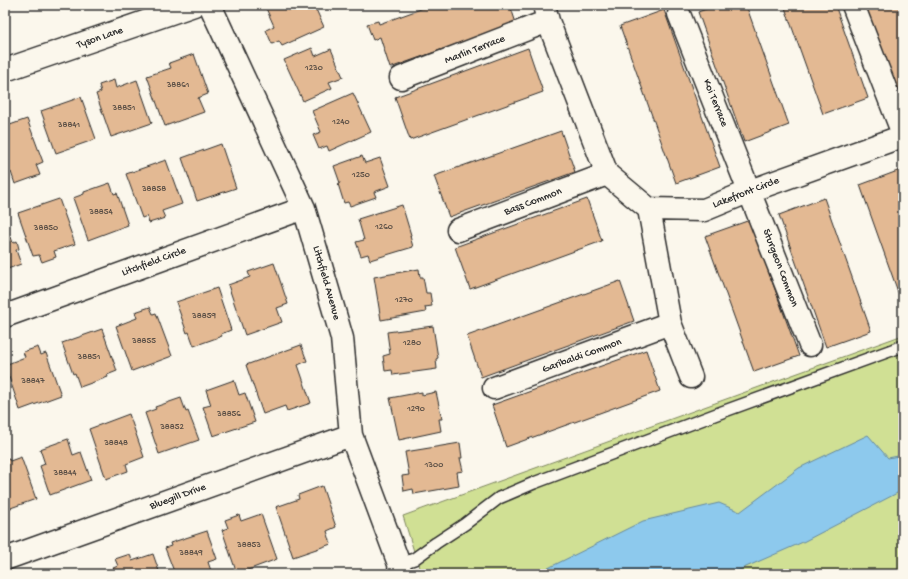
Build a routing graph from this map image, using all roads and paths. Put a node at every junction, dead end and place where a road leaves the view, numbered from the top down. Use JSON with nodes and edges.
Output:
{"nodes":[{"id":1,"x":194,"y":5,"type":"edge"},
{"id":2,"x":210,"y":5,"type":"edge"},
{"id":3,"x":853,"y":5,"type":"edge"},
{"id":4,"x":546,"y":13,"type":"edge"},
{"id":5,"x":679,"y":14,"type":"dead end"},
{"id":6,"x":5,"y":70,"type":"edge"},
{"id":7,"x":401,"y":78,"type":"dead end"},
{"id":8,"x":903,"y":135,"type":"edge"},
{"id":9,"x":607,"y":174,"type":"junction"},
{"id":10,"x":750,"y":191,"type":"junction"},
{"id":11,"x":304,"y":208,"type":"junction"},
{"id":12,"x":649,"y":209,"type":"junction"},
{"id":13,"x":458,"y":230,"type":"dead end"},
{"id":14,"x":5,"y":316,"type":"edge"},
{"id":15,"x":670,"y":323,"type":"junction"},
{"id":16,"x":810,"y":345,"type":"dead end"},
{"id":17,"x":903,"y":346,"type":"edge"},
{"id":18,"x":691,"y":377,"type":"dead end"},
{"id":19,"x":494,"y":388,"type":"dead end"},
{"id":20,"x":351,"y":435,"type":"junction"},
{"id":21,"x":5,"y":559,"type":"edge"},
{"id":22,"x":400,"y":569,"type":"edge"}],
"edges":[{"from":1,"to":6,"type":"street","name":"Tyson Lane"},
{"from":2,"to":11,"type":"street","name":"Litchfield Avenue"},
{"from":3,"to":8,"type":"street"},
{"from":4,"to":7,"type":"street","name":"Marlin Terrace"},
{"from":4,"to":9,"type":"street"},
{"from":5,"to":10,"type":"street","name":"Koi Terrace"},
{"from":8,"to":10,"type":"street","name":"Lakefront Circle"},
{"from":9,"to":12,"type":"street"},
{"from":9,"to":13,"type":"street","name":"Bass Common"},
{"from":10,"to":12,"type":"street","name":"Lakefront Circle"},
{"from":10,"to":16,"type":"street","name":"Sturgeon Common"},
{"from":11,"to":14,"type":"street","name":"Litchfield Circle"},
{"from":11,"to":20,"type":"street","name":"Litchfield Avenue"},
{"from":12,"to":15,"type":"street"},
{"from":15,"to":18,"type":"street"},
{"from":15,"to":19,"type":"street","name":"Garibaldi Common"},
{"from":17,"to":22,"type":"lane"},
{"from":20,"to":21,"type":"street","name":"Bluegill Drive"},
{"from":20,"to":22,"type":"street","name":"Litchfield Avenue"}]}
